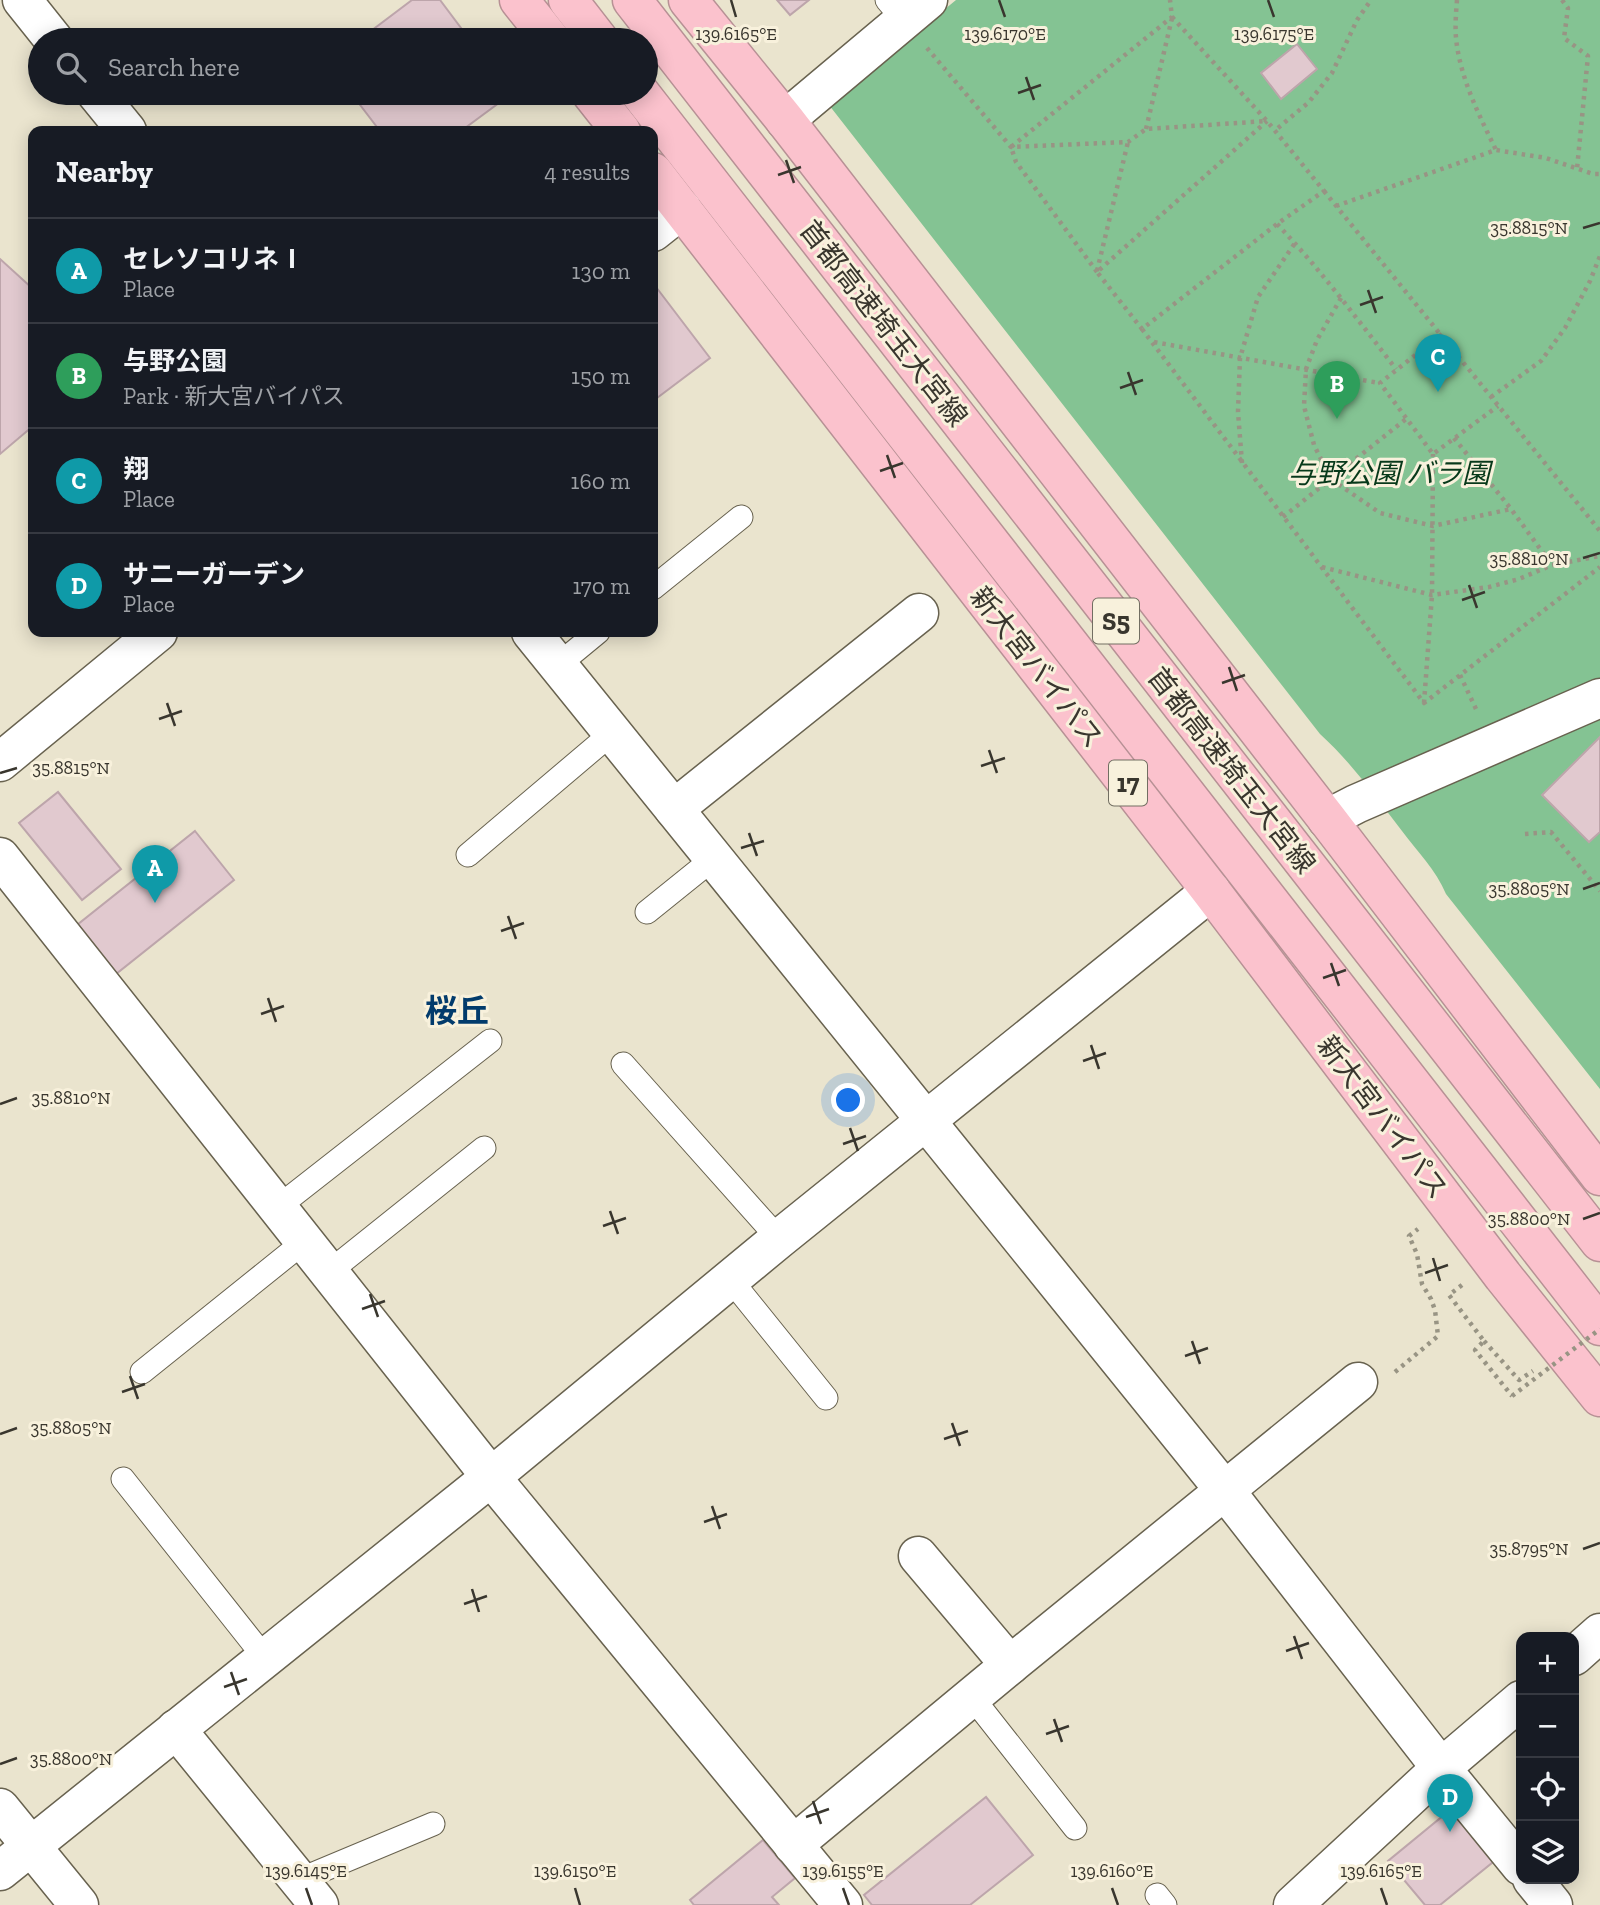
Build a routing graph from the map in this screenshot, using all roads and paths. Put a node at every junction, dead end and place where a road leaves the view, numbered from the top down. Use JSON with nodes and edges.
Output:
{"nodes":[{"id":1,"x":22,"y":0,"type":"edge"},
{"id":2,"x":519,"y":0,"type":"edge"},
{"id":3,"x":568,"y":0,"type":"edge"},
{"id":4,"x":632,"y":0,"type":"edge"},
{"id":5,"x":688,"y":0,"type":"edge"},
{"id":6,"x":1170,"y":0,"type":"edge"},
{"id":7,"x":1371,"y":0,"type":"edge"},
{"id":8,"x":1457,"y":0,"type":"edge"},
{"id":9,"x":1562,"y":0,"type":"edge"},
{"id":10,"x":906,"y":7,"type":"edge"},
{"id":11,"x":1172,"y":16,"type":"junction"},
{"id":12,"x":44,"y":28,"type":"edge"},
{"id":13,"x":541,"y":28,"type":"edge"},
{"id":14,"x":590,"y":28,"type":"edge"},
{"id":15,"x":654,"y":28,"type":"edge"},
{"id":16,"x":658,"y":33,"type":"edge"},
{"id":17,"x":106,"y":105,"type":"edge"},
{"id":18,"x":600,"y":105,"type":"edge"},
{"id":19,"x":649,"y":105,"type":"edge"},
{"id":20,"x":785,"y":120,"type":"junction"},
{"id":21,"x":1267,"y":121,"type":"junction"},
{"id":22,"x":123,"y":126,"type":"edge"},
{"id":23,"x":617,"y":126,"type":"edge"},
{"id":24,"x":1278,"y":128,"type":"dead end"},
{"id":25,"x":1146,"y":129,"type":"junction"},
{"id":26,"x":1128,"y":142,"type":"junction"},
{"id":27,"x":1011,"y":147,"type":"junction"},
{"id":28,"x":1496,"y":150,"type":"junction"},
{"id":29,"x":1577,"y":169,"type":"junction"},
{"id":30,"x":1600,"y":174,"type":"edge"},
{"id":31,"x":658,"y":190,"type":"edge"},
{"id":32,"x":1324,"y":191,"type":"junction"},
{"id":33,"x":1336,"y":206,"type":"junction"},
{"id":34,"x":667,"y":221,"type":"edge"},
{"id":35,"x":1277,"y":224,"type":"junction"},
{"id":36,"x":1295,"y":243,"type":"junction"},
{"id":37,"x":1600,"y":256,"type":"edge"},
{"id":38,"x":1097,"y":272,"type":"junction"},
{"id":39,"x":1341,"y":298,"type":"junction"},
{"id":40,"x":1142,"y":329,"type":"junction"},
{"id":41,"x":1442,"y":334,"type":"junction"},
{"id":42,"x":1153,"y":342,"type":"junction"},
{"id":43,"x":1240,"y":358,"type":"junction"},
{"id":44,"x":1306,"y":369,"type":"junction"},
{"id":45,"x":1396,"y":369,"type":"junction"},
{"id":46,"x":1380,"y":383,"type":"junction"},
{"id":47,"x":1491,"y":397,"type":"junction"},
{"id":48,"x":1498,"y":406,"type":"junction"},
{"id":49,"x":1406,"y":419,"type":"junction"},
{"id":50,"x":1454,"y":438,"type":"junction"},
{"id":51,"x":1433,"y":454,"type":"junction"},
{"id":52,"x":1242,"y":463,"type":"junction"},
{"id":53,"x":1331,"y":479,"type":"junction"},
{"id":54,"x":1511,"y":509,"type":"junction"},
{"id":55,"x":741,"y":517,"type":"dead end"},
{"id":56,"x":1283,"y":517,"type":"junction"},
{"id":57,"x":1433,"y":526,"type":"junction"},
{"id":58,"x":1600,"y":531,"type":"edge"},
{"id":59,"x":1600,"y":556,"type":"edge"},
{"id":60,"x":1552,"y":565,"type":"junction"},
{"id":61,"x":1321,"y":567,"type":"junction"},
{"id":62,"x":1600,"y":567,"type":"edge"},
{"id":63,"x":658,"y":584,"type":"edge"},
{"id":64,"x":1432,"y":595,"type":"junction"},
{"id":65,"x":919,"y":613,"type":"dead end"},
{"id":66,"x":152,"y":637,"type":"edge"},
{"id":67,"x":535,"y":637,"type":"edge"},
{"id":68,"x":592,"y":637,"type":"edge"},
{"id":69,"x":558,"y":665,"type":"junction"},
{"id":70,"x":1600,"y":698,"type":"edge"},
{"id":71,"x":1424,"y":703,"type":"junction"},
{"id":72,"x":611,"y":733,"type":"junction"},
{"id":73,"x":0,"y":762,"type":"edge"},
{"id":74,"x":674,"y":809,"type":"junction"},
{"id":75,"x":1327,"y":819,"type":"junction"},
{"id":76,"x":1525,"y":834,"type":"dead end"},
{"id":77,"x":468,"y":855,"type":"dead end"},
{"id":78,"x":0,"y":857,"type":"edge"},
{"id":79,"x":714,"y":858,"type":"junction"},
{"id":80,"x":1211,"y":891,"type":"junction"},
{"id":81,"x":1600,"y":891,"type":"edge"},
{"id":82,"x":648,"y":912,"type":"dead end"},
{"id":83,"x":490,"y":1041,"type":"dead end"},
{"id":84,"x":622,"y":1064,"type":"dead end"},
{"id":85,"x":927,"y":1121,"type":"junction"},
{"id":86,"x":484,"y":1148,"type":"dead end"},
{"id":87,"x":1600,"y":1176,"type":"edge"},
{"id":88,"x":278,"y":1207,"type":"junction"},
{"id":89,"x":1409,"y":1236,"type":"dead end"},
{"id":90,"x":779,"y":1239,"type":"junction"},
{"id":91,"x":304,"y":1241,"type":"junction"},
{"id":92,"x":1600,"y":1242,"type":"edge"},
{"id":93,"x":329,"y":1272,"type":"junction"},
{"id":94,"x":730,"y":1279,"type":"junction"},
{"id":95,"x":1449,"y":1296,"type":"dead end"},
{"id":96,"x":1600,"y":1327,"type":"edge"},
{"id":97,"x":1484,"y":1342,"type":"junction"},
{"id":98,"x":142,"y":1372,"type":"dead end"},
{"id":99,"x":1374,"y":1379,"type":"joint"},
{"id":100,"x":1519,"y":1380,"type":"dead end"},
{"id":101,"x":1600,"y":1397,"type":"edge"},
{"id":102,"x":826,"y":1398,"type":"dead end"},
{"id":103,"x":492,"y":1477,"type":"junction"},
{"id":104,"x":123,"y":1479,"type":"dead end"},
{"id":105,"x":1225,"y":1491,"type":"junction"},
{"id":106,"x":918,"y":1556,"type":"dead end"},
{"id":107,"x":1600,"y":1633,"type":"edge"},
{"id":108,"x":1579,"y":1652,"type":"edge"},
{"id":109,"x":265,"y":1658,"type":"junction"},
{"id":110,"x":1010,"y":1665,"type":"junction"},
{"id":111,"x":972,"y":1697,"type":"junction"},
{"id":112,"x":1516,"y":1704,"type":"edge"},
{"id":113,"x":176,"y":1729,"type":"junction"},
{"id":114,"x":1441,"y":1768,"type":"junction"},
{"id":115,"x":0,"y":1808,"type":"edge"},
{"id":116,"x":433,"y":1824,"type":"dead end"},
{"id":117,"x":1075,"y":1828,"type":"dead end"},
{"id":118,"x":793,"y":1845,"type":"junction"},
{"id":119,"x":31,"y":1846,"type":"junction"},
{"id":120,"x":1516,"y":1860,"type":"edge"},
{"id":121,"x":0,"y":1871,"type":"edge"},
{"id":122,"x":1536,"y":1884,"type":"edge"},
{"id":123,"x":309,"y":1892,"type":"edge"},
{"id":124,"x":79,"y":1905,"type":"edge"},
{"id":125,"x":843,"y":1905,"type":"edge"},
{"id":126,"x":1293,"y":1905,"type":"edge"},
{"id":127,"x":1553,"y":1905,"type":"edge"}],
"edges":[{"from":1,"to":12,"type":"street"},
{"from":2,"to":13,"type":"highway"},
{"from":3,"to":14,"type":"highway"},
{"from":4,"to":15,"type":"highway","name":"首都高速埼玉大宮線","number":"S5"},
{"from":5,"to":20,"type":"highway"},
{"from":6,"to":11,"type":"path"},
{"from":7,"to":24,"type":"path"},
{"from":8,"to":28,"type":"path"},
{"from":9,"to":29,"type":"path"},
{"from":10,"to":20,"type":"street"},
{"from":10,"to":27,"type":"path"},
{"from":11,"to":21,"type":"path"},
{"from":11,"to":25,"type":"path"},
{"from":11,"to":27,"type":"path"},
{"from":16,"to":92,"type":"highway","name":"首都高速埼玉大宮線","number":"S5"},
{"from":17,"to":22,"type":"street"},
{"from":18,"to":23,"type":"highway"},
{"from":19,"to":96,"type":"highway","name":"首都高速埼玉大宮線","number":"S5"},
{"from":20,"to":75,"type":"highway"},
{"from":21,"to":25,"type":"path"},
{"from":21,"to":32,"type":"path"},
{"from":21,"to":38,"type":"path"},
{"from":25,"to":26,"type":"path"},
{"from":26,"to":27,"type":"path"},
{"from":26,"to":38,"type":"path"},
{"from":27,"to":38,"type":"path"},
{"from":28,"to":29,"type":"path"},
{"from":28,"to":33,"type":"path"},
{"from":29,"to":30,"type":"path"},
{"from":31,"to":34,"type":"highway","name":"新大宮バイパス","number":"17"},
{"from":32,"to":33,"type":"path"},
{"from":32,"to":35,"type":"path"},
{"from":33,"to":41,"type":"path"},
{"from":34,"to":80,"type":"highway","name":"新大宮バイパス","number":"17"},
{"from":35,"to":36,"type":"path"},
{"from":35,"to":40,"type":"path"},
{"from":36,"to":39,"type":"path"},
{"from":36,"to":43,"type":"path"},
{"from":37,"to":47,"type":"path"},
{"from":38,"to":40,"type":"path"},
{"from":39,"to":44,"type":"path"},
{"from":39,"to":45,"type":"path"},
{"from":40,"to":42,"type":"path"},
{"from":41,"to":45,"type":"path"},
{"from":41,"to":47,"type":"path"},
{"from":42,"to":43,"type":"path"},
{"from":42,"to":52,"type":"path"},
{"from":43,"to":44,"type":"path"},
{"from":43,"to":52,"type":"path"},
{"from":44,"to":46,"type":"path"},
{"from":44,"to":53,"type":"path"},
{"from":45,"to":46,"type":"path"},
{"from":46,"to":49,"type":"path"},
{"from":47,"to":48,"type":"path"},
{"from":48,"to":50,"type":"path"},
{"from":48,"to":58,"type":"path"},
{"from":49,"to":51,"type":"path"},
{"from":49,"to":53,"type":"path"},
{"from":50,"to":51,"type":"path"},
{"from":50,"to":54,"type":"path"},
{"from":51,"to":57,"type":"path"},
{"from":52,"to":56,"type":"path"},
{"from":53,"to":56,"type":"path"},
{"from":53,"to":57,"type":"path"},
{"from":54,"to":57,"type":"path"},
{"from":54,"to":60,"type":"path"},
{"from":55,"to":63,"type":"lane"},
{"from":56,"to":61,"type":"path"},
{"from":57,"to":64,"type":"path"},
{"from":59,"to":60,"type":"path"},
{"from":60,"to":64,"type":"path"},
{"from":61,"to":64,"type":"path"},
{"from":61,"to":71,"type":"path"},
{"from":62,"to":71,"type":"path"},
{"from":64,"to":71,"type":"path"},
{"from":65,"to":74,"type":"street"},
{"from":66,"to":73,"type":"street"},
{"from":67,"to":69,"type":"street"},
{"from":68,"to":69,"type":"lane"},
{"from":69,"to":72,"type":"street"},
{"from":70,"to":75,"type":"street"},
{"from":72,"to":74,"type":"street"},
{"from":72,"to":77,"type":"lane"},
{"from":74,"to":79,"type":"street"},
{"from":75,"to":87,"type":"highway"},
{"from":76,"to":81,"type":"path"},
{"from":78,"to":88,"type":"street"},
{"from":79,"to":82,"type":"lane"},
{"from":79,"to":85,"type":"street"},
{"from":80,"to":85,"type":"street"},
{"from":80,"to":101,"type":"highway","name":"新大宮バイパス","number":"17"},
{"from":83,"to":88,"type":"lane"},
{"from":84,"to":90,"type":"lane"},
{"from":85,"to":90,"type":"street"},
{"from":85,"to":105,"type":"street"},
{"from":86,"to":93,"type":"lane"},
{"from":88,"to":91,"type":"street"},
{"from":89,"to":99,"type":"path"},
{"from":90,"to":94,"type":"street"},
{"from":91,"to":93,"type":"street"},
{"from":91,"to":98,"type":"lane"},
{"from":93,"to":103,"type":"street"},
{"from":94,"to":102,"type":"lane"},
{"from":94,"to":103,"type":"street"},
{"from":95,"to":97,"type":"path"},
{"from":96,"to":97,"type":"path","bridge":true},
{"from":97,"to":100,"type":"path"},
{"from":99,"to":105,"type":"street"},
{"from":103,"to":109,"type":"street"},
{"from":103,"to":118,"type":"street"},
{"from":104,"to":109,"type":"lane"},
{"from":105,"to":110,"type":"street"},
{"from":105,"to":114,"type":"street"},
{"from":106,"to":110,"type":"street"},
{"from":107,"to":108,"type":"street"},
{"from":109,"to":113,"type":"street"},
{"from":110,"to":111,"type":"street"},
{"from":111,"to":117,"type":"lane"},
{"from":111,"to":118,"type":"street"},
{"from":112,"to":114,"type":"street"},
{"from":113,"to":119,"type":"street"},
{"from":113,"to":123,"type":"street"},
{"from":114,"to":120,"type":"street"},
{"from":114,"to":126,"type":"street"},
{"from":115,"to":119,"type":"street"},
{"from":116,"to":123,"type":"lane"},
{"from":118,"to":125,"type":"street"},
{"from":119,"to":121,"type":"street"},
{"from":119,"to":124,"type":"street"},
{"from":122,"to":127,"type":"street"}]}
